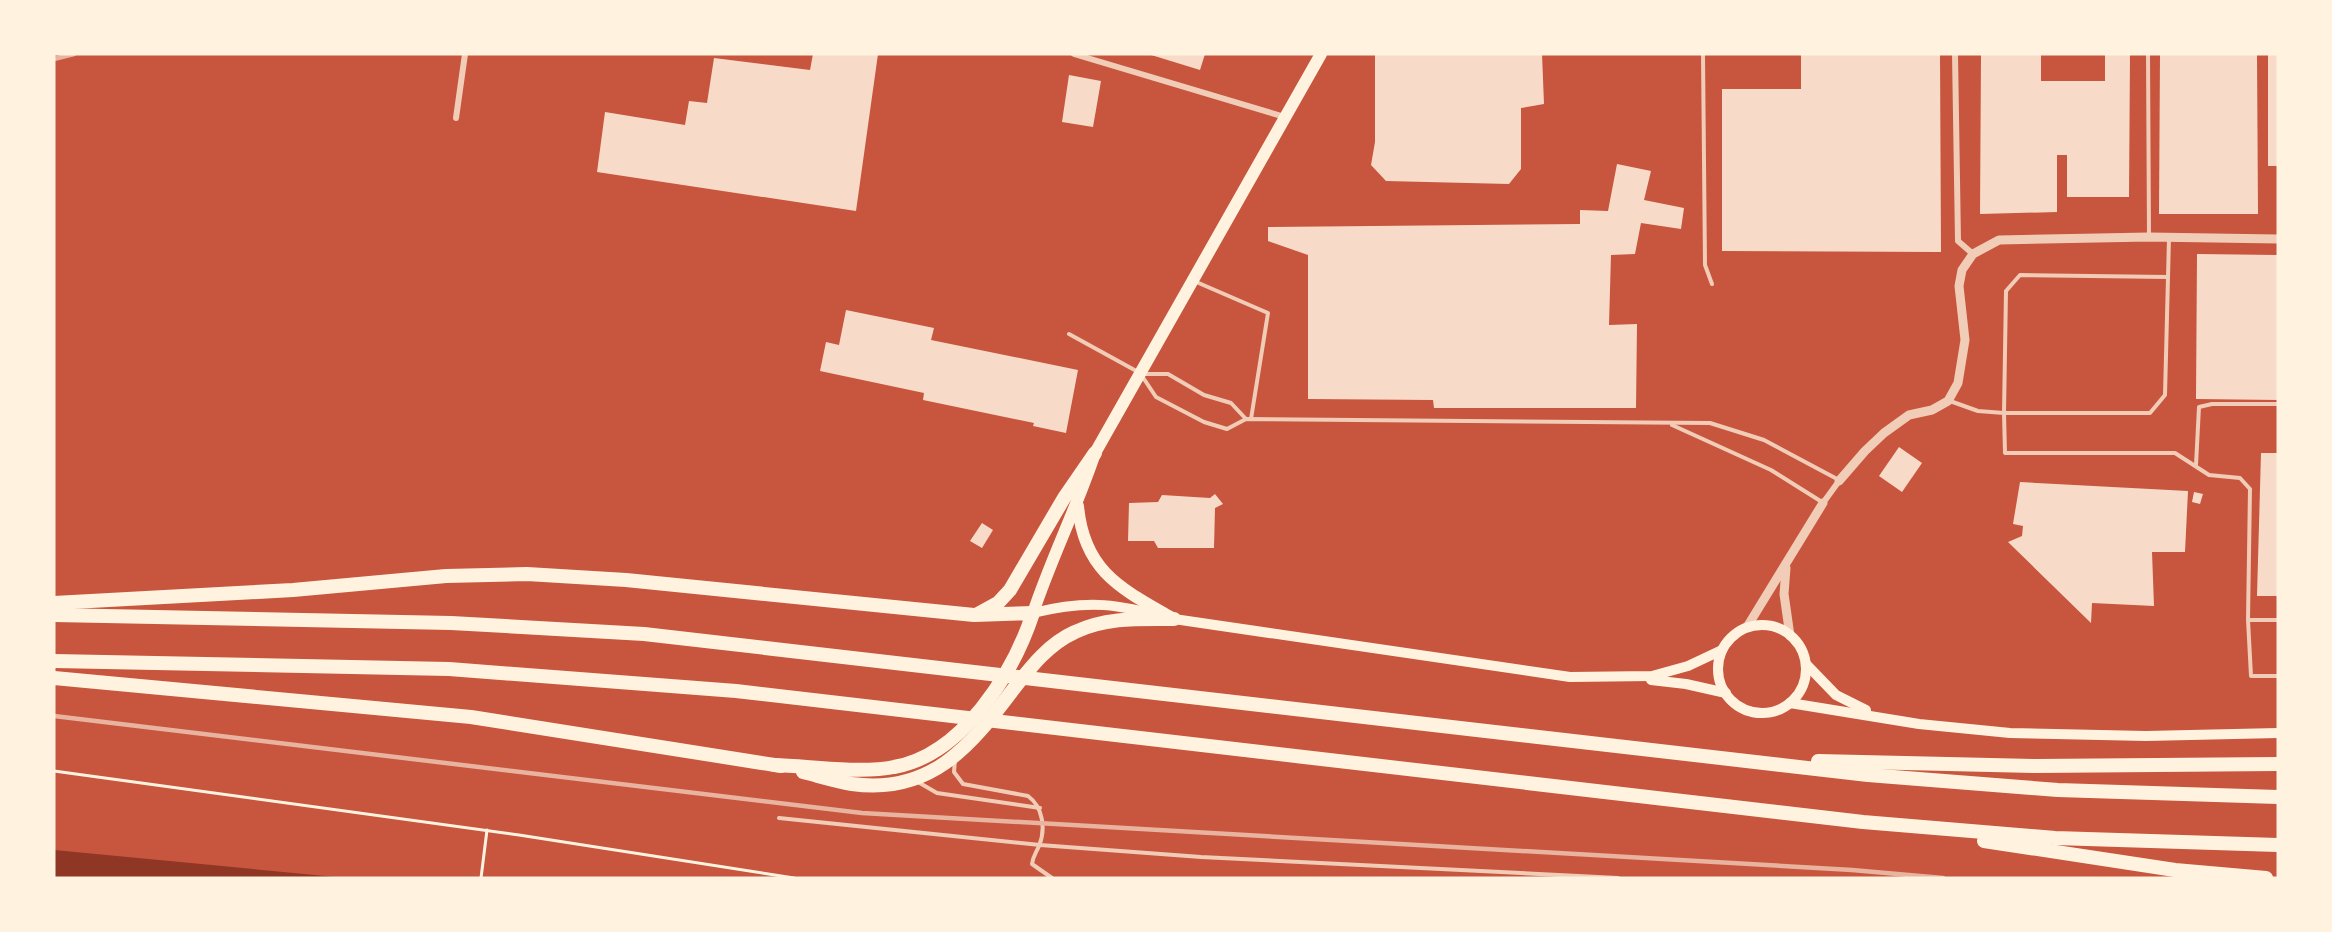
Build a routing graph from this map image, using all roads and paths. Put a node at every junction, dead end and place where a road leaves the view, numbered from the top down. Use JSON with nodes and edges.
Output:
{"nodes":[{"id":1,"x":465,"y":54,"type":"edge"},
{"id":2,"x":1074,"y":54,"type":"edge"},
{"id":3,"x":1321,"y":54,"type":"edge"},
{"id":4,"x":1704,"y":54,"type":"edge"},
{"id":5,"x":1954,"y":54,"type":"edge"},
{"id":6,"x":2148,"y":54,"type":"edge"},
{"id":7,"x":1286,"y":117,"type":"junction"},
{"id":8,"x":456,"y":118,"type":"dead end"},
{"id":9,"x":2149,"y":237,"type":"junction"},
{"id":10,"x":2169,"y":238,"type":"junction"},
{"id":11,"x":2278,"y":239,"type":"edge"},
{"id":12,"x":1973,"y":254,"type":"junction"},
{"id":13,"x":2168,"y":277,"type":"junction"},
{"id":14,"x":1193,"y":281,"type":"junction"},
{"id":15,"x":1712,"y":284,"type":"dead end"},
{"id":16,"x":1070,"y":334,"type":"dead end"},
{"id":17,"x":1140,"y":374,"type":"junction"},
{"id":18,"x":1948,"y":401,"type":"junction"},
{"id":19,"x":2278,"y":404,"type":"edge"},
{"id":20,"x":2004,"y":413,"type":"junction"},
{"id":21,"x":1249,"y":419,"type":"junction"},
{"id":22,"x":1659,"y":423,"type":"junction"},
{"id":23,"x":1095,"y":453,"type":"junction"},
{"id":24,"x":2196,"y":465,"type":"junction"},
{"id":25,"x":1839,"y":481,"type":"junction"},
{"id":26,"x":1823,"y":503,"type":"junction"},
{"id":27,"x":1077,"y":505,"type":"junction"},
{"id":28,"x":1787,"y":560,"type":"junction"},
{"id":29,"x":54,"y":603,"type":"edge"},
{"id":30,"x":1033,"y":613,"type":"junction"},
{"id":31,"x":54,"y":615,"type":"edge"},
{"id":32,"x":975,"y":615,"type":"junction"},
{"id":33,"x":1174,"y":619,"type":"junction"},
{"id":34,"x":2248,"y":620,"type":"junction"},
{"id":35,"x":2278,"y":620,"type":"edge"},
{"id":36,"x":1747,"y":627,"type":"junction"},
{"id":37,"x":1790,"y":636,"type":"junction"},
{"id":38,"x":1722,"y":650,"type":"junction"},
{"id":39,"x":54,"y":661,"type":"edge"},
{"id":40,"x":1806,"y":664,"type":"junction"},
{"id":41,"x":2278,"y":676,"type":"edge"},
{"id":42,"x":54,"y":678,"type":"edge"},
{"id":43,"x":1633,"y":678,"type":"junction"},
{"id":44,"x":1726,"y":693,"type":"junction"},
{"id":45,"x":1790,"y":703,"type":"junction"},
{"id":46,"x":1877,"y":715,"type":"junction"},
{"id":47,"x":2278,"y":733,"type":"edge"},
{"id":48,"x":955,"y":757,"type":"junction"},
{"id":49,"x":1732,"y":759,"type":"junction"},
{"id":50,"x":2278,"y":764,"type":"edge"},
{"id":51,"x":774,"y":765,"type":"junction"},
{"id":52,"x":54,"y":771,"type":"edge"},
{"id":53,"x":912,"y":779,"type":"junction"},
{"id":54,"x":2278,"y":797,"type":"edge"},
{"id":55,"x":1040,"y":808,"type":"junction"},
{"id":56,"x":779,"y":819,"type":"dead end"},
{"id":57,"x":1863,"y":822,"type":"junction"},
{"id":58,"x":487,"y":830,"type":"junction"},
{"id":59,"x":2278,"y":845,"type":"edge"},
{"id":60,"x":1040,"y":846,"type":"junction"},
{"id":61,"x":481,"y":878,"type":"edge"},
{"id":62,"x":794,"y":878,"type":"edge"},
{"id":63,"x":1052,"y":878,"type":"edge"},
{"id":64,"x":1618,"y":878,"type":"edge"},
{"id":65,"x":2266,"y":878,"type":"edge"}],
"edges":[{"from":1,"to":8,"type":"street"},
{"from":2,"to":7,"type":"street"},
{"from":3,"to":7,"type":"main road"},
{"from":4,"to":15,"type":"lane"},
{"from":5,"to":12,"type":"street"},
{"from":6,"to":9,"type":"lane"},
{"from":7,"to":14,"type":"main road"},
{"from":9,"to":10,"type":"street"},
{"from":9,"to":12,"type":"street"},
{"from":10,"to":11,"type":"street"},
{"from":10,"to":13,"type":"lane"},
{"from":12,"to":18,"type":"street"},
{"from":13,"to":20,"type":"lane"},
{"from":13,"to":20,"type":"lane"},
{"from":14,"to":17,"type":"main road"},
{"from":14,"to":21,"type":"lane"},
{"from":16,"to":17,"type":"lane"},
{"from":17,"to":21,"type":"lane"},
{"from":17,"to":21,"type":"lane"},
{"from":17,"to":23,"type":"main road"},
{"from":18,"to":20,"type":"lane"},
{"from":18,"to":25,"type":"street"},
{"from":19,"to":24,"type":"lane"},
{"from":20,"to":24,"type":"lane"},
{"from":21,"to":22,"type":"lane"},
{"from":22,"to":25,"type":"lane"},
{"from":22,"to":26,"type":"lane"},
{"from":23,"to":27,"type":"main road"},
{"from":23,"to":32,"type":"highway"},
{"from":24,"to":34,"type":"lane"},
{"from":25,"to":26,"type":"street"},
{"from":26,"to":28,"type":"street"},
{"from":27,"to":30,"type":"main road"},
{"from":27,"to":33,"type":"main road"},
{"from":28,"to":36,"type":"street"},
{"from":28,"to":37,"type":"street"},
{"from":29,"to":32,"type":"highway"},
{"from":30,"to":32,"type":"highway"},
{"from":30,"to":33,"type":"main road"},
{"from":30,"to":51,"type":"highway"},
{"from":31,"to":49,"type":"highway"},
{"from":33,"to":43,"type":"main road"},
{"from":33,"to":48,"type":"highway"},
{"from":34,"to":35,"type":"lane"},
{"from":34,"to":41,"type":"lane"},
{"from":36,"to":37,"type":"main road"},
{"from":36,"to":38,"type":"main road"},
{"from":37,"to":40,"type":"main road"},
{"from":38,"to":43,"type":"main road"},
{"from":38,"to":44,"type":"main road"},
{"from":39,"to":57,"type":"highway"},
{"from":40,"to":45,"type":"main road"},
{"from":40,"to":46,"type":"main road"},
{"from":42,"to":51,"type":"highway"},
{"from":43,"to":44,"type":"main road"},
{"from":44,"to":45,"type":"main road"},
{"from":45,"to":46,"type":"main road"},
{"from":46,"to":47,"type":"main road"},
{"from":48,"to":53,"type":"highway"},
{"from":48,"to":55,"type":"lane"},
{"from":49,"to":50,"type":"highway"},
{"from":49,"to":54,"type":"highway"},
{"from":51,"to":53,"type":"highway"},
{"from":52,"to":58,"type":"path"},
{"from":53,"to":55,"type":"lane"},
{"from":55,"to":60,"type":"lane"},
{"from":56,"to":60,"type":"lane"},
{"from":57,"to":59,"type":"highway"},
{"from":57,"to":65,"type":"highway"},
{"from":58,"to":61,"type":"path"},
{"from":58,"to":62,"type":"path"},
{"from":60,"to":63,"type":"lane"},
{"from":60,"to":64,"type":"lane"}]}
